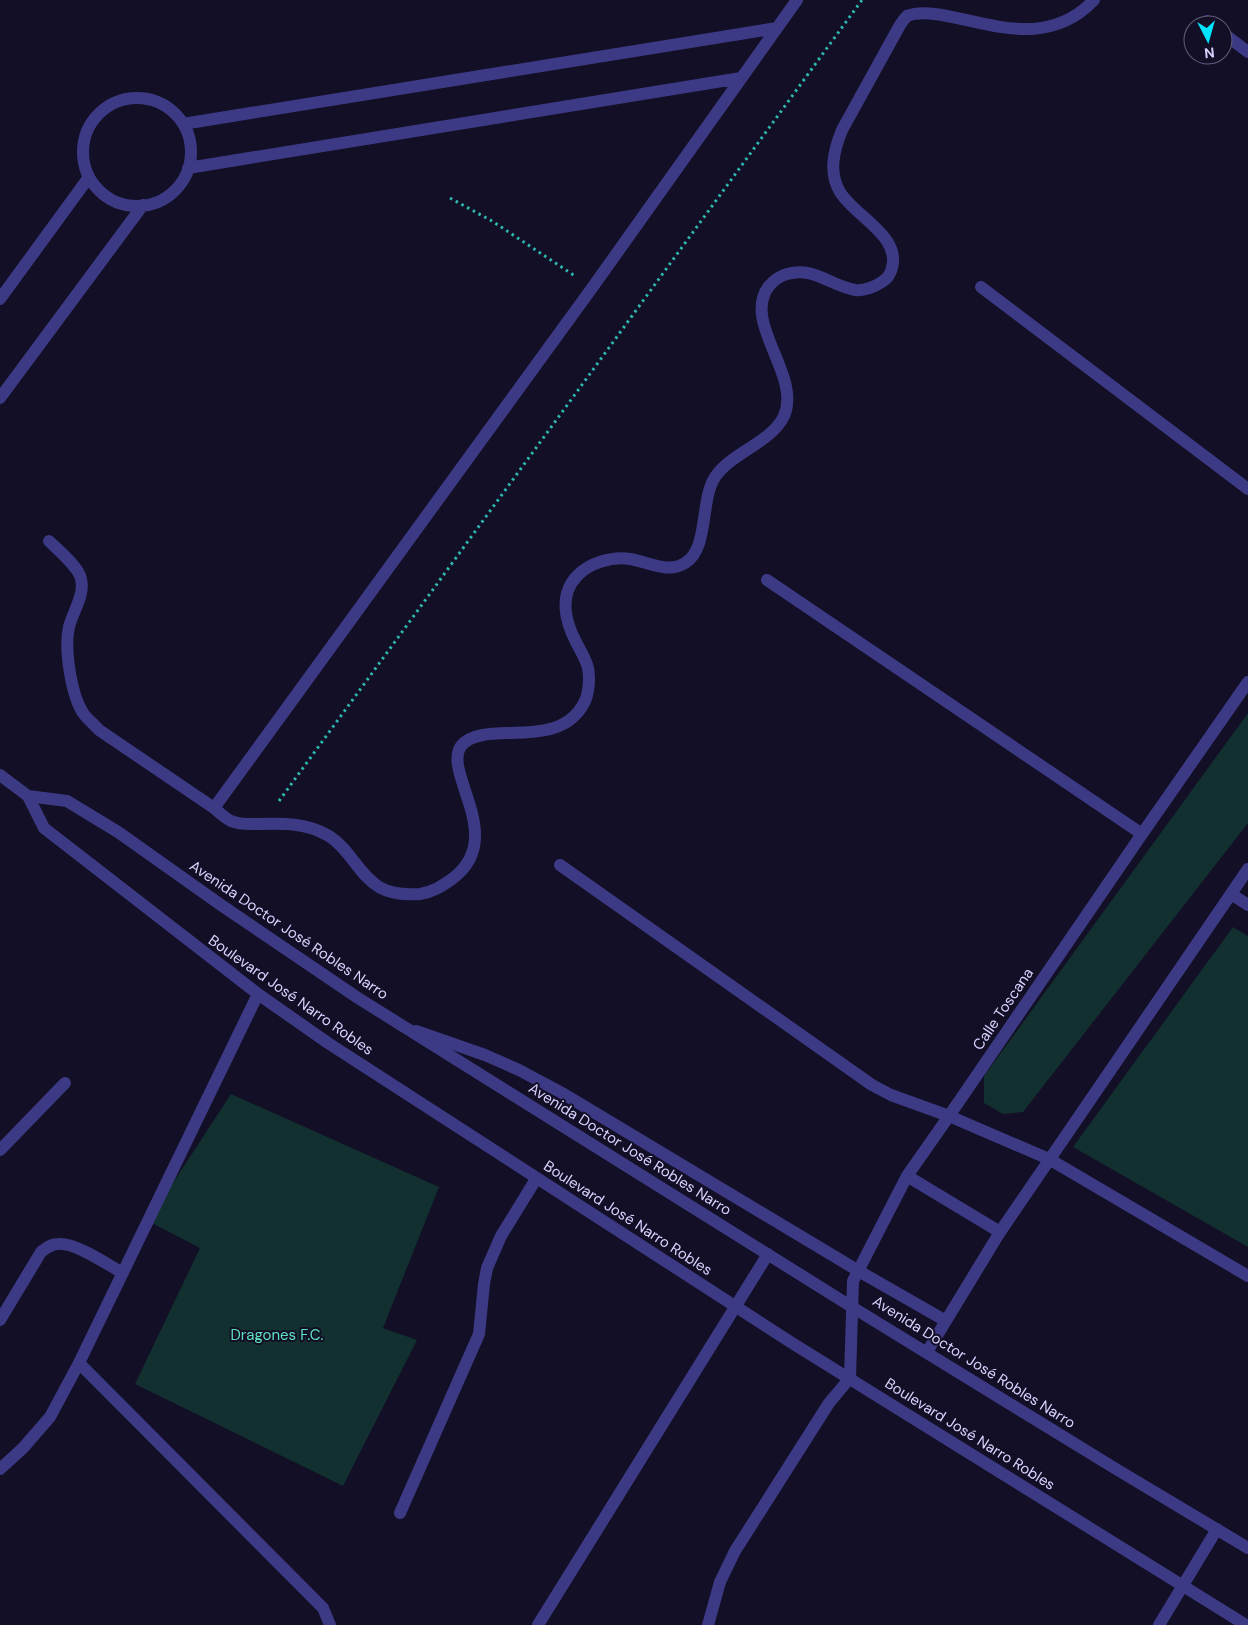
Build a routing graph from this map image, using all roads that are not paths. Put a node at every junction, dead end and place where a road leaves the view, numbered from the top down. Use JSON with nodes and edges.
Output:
{"nodes":[{"id":1,"x":797,"y":0,"type":"edge"},
{"id":2,"x":1094,"y":0,"type":"edge"},
{"id":3,"x":777,"y":28,"type":"junction"},
{"id":4,"x":1233,"y":41,"type":"edge"},
{"id":5,"x":1248,"y":52,"type":"edge"},
{"id":6,"x":741,"y":78,"type":"junction"},
{"id":7,"x":183,"y":124,"type":"junction"},
{"id":8,"x":188,"y":168,"type":"junction"},
{"id":9,"x":89,"y":177,"type":"junction"},
{"id":10,"x":144,"y":206,"type":"junction"},
{"id":11,"x":981,"y":287,"type":"dead end"},
{"id":12,"x":0,"y":299,"type":"edge"},
{"id":13,"x":0,"y":398,"type":"edge"},
{"id":14,"x":1248,"y":489,"type":"edge"},
{"id":15,"x":49,"y":541,"type":"dead end"},
{"id":16,"x":767,"y":580,"type":"dead end"},
{"id":17,"x":1248,"y":682,"type":"edge"},
{"id":18,"x":0,"y":775,"type":"edge"},
{"id":19,"x":28,"y":796,"type":"junction"},
{"id":20,"x":214,"y":808,"type":"junction"},
{"id":21,"x":1142,"y":834,"type":"junction"},
{"id":22,"x":560,"y":864,"type":"dead end"},
{"id":23,"x":1248,"y":869,"type":"edge"},
{"id":24,"x":1231,"y":894,"type":"junction"},
{"id":25,"x":1248,"y":905,"type":"edge"},
{"id":26,"x":258,"y":994,"type":"junction"},
{"id":27,"x":405,"y":1028,"type":"junction"},
{"id":28,"x":65,"y":1082,"type":"dead end"},
{"id":29,"x":949,"y":1116,"type":"junction"},
{"id":30,"x":0,"y":1150,"type":"edge"},
{"id":31,"x":1049,"y":1159,"type":"junction"},
{"id":32,"x":907,"y":1176,"type":"junction"},
{"id":33,"x":536,"y":1179,"type":"junction"},
{"id":34,"x":1000,"y":1232,"type":"junction"},
{"id":35,"x":768,"y":1254,"type":"junction"},
{"id":36,"x":857,"y":1270,"type":"junction"},
{"id":37,"x":123,"y":1273,"type":"junction"},
{"id":38,"x":1248,"y":1276,"type":"edge"},
{"id":39,"x":736,"y":1306,"type":"junction"},
{"id":40,"x":852,"y":1307,"type":"junction"},
{"id":41,"x":0,"y":1320,"type":"edge"},
{"id":42,"x":946,"y":1321,"type":"junction"},
{"id":43,"x":927,"y":1352,"type":"junction"},
{"id":44,"x":79,"y":1363,"type":"junction"},
{"id":45,"x":850,"y":1378,"type":"junction"},
{"id":46,"x":0,"y":1469,"type":"edge"},
{"id":47,"x":400,"y":1513,"type":"dead end"},
{"id":48,"x":1217,"y":1528,"type":"junction"},
{"id":49,"x":1248,"y":1548,"type":"edge"},
{"id":50,"x":1183,"y":1585,"type":"junction"},
{"id":51,"x":330,"y":1625,"type":"edge"},
{"id":52,"x":538,"y":1625,"type":"edge"},
{"id":53,"x":708,"y":1625,"type":"edge"},
{"id":54,"x":1159,"y":1625,"type":"edge"},
{"id":55,"x":1246,"y":1625,"type":"edge"}],
"edges":[{"from":1,"to":3,"type":"street"},
{"from":2,"to":20,"type":"street"},
{"from":3,"to":6,"type":"street"},
{"from":3,"to":7,"type":"street"},
{"from":4,"to":5,"type":"street"},
{"from":6,"to":8,"type":"street"},
{"from":6,"to":20,"type":"street"},
{"from":7,"to":8,"type":"street"},
{"from":7,"to":9,"type":"street"},
{"from":8,"to":10,"type":"street"},
{"from":9,"to":10,"type":"street"},
{"from":9,"to":12,"type":"street"},
{"from":10,"to":13,"type":"street"},
{"from":11,"to":14,"type":"street"},
{"from":15,"to":20,"type":"street"},
{"from":16,"to":21,"type":"street"},
{"from":17,"to":21,"type":"street","name":"Calle Toscana"},
{"from":18,"to":19,"type":"street","name":"Avenida Doctor José Robles Narro"},
{"from":19,"to":26,"type":"street","name":"Boulevard José Narro Robles"},
{"from":19,"to":27,"type":"street","name":"Avenida Doctor José Robles Narro"},
{"from":21,"to":29,"type":"street","name":"Calle Toscana"},
{"from":22,"to":29,"type":"street"},
{"from":23,"to":24,"type":"street"},
{"from":24,"to":25,"type":"street"},
{"from":24,"to":31,"type":"street"},
{"from":26,"to":33,"type":"street","name":"Boulevard José Narro Robles"},
{"from":26,"to":37,"type":"street"},
{"from":27,"to":35,"type":"street","name":"Avenida Doctor José Robles Narro"},
{"from":27,"to":36,"type":"street"},
{"from":28,"to":30,"type":"street"},
{"from":29,"to":31,"type":"street"},
{"from":29,"to":32,"type":"street","name":"Calle Toscana"},
{"from":31,"to":34,"type":"street"},
{"from":31,"to":38,"type":"street"},
{"from":32,"to":34,"type":"street"},
{"from":32,"to":36,"type":"street","name":"Calle Toscana"},
{"from":33,"to":39,"type":"street","name":"Boulevard José Narro Robles"},
{"from":33,"to":47,"type":"street"},
{"from":34,"to":42,"type":"street"},
{"from":35,"to":39,"type":"street"},
{"from":35,"to":40,"type":"street","name":"Avenida Doctor José Robles Narro"},
{"from":36,"to":40,"type":"street","name":"Calle Toscana"},
{"from":36,"to":42,"type":"street"},
{"from":37,"to":41,"type":"street"},
{"from":37,"to":44,"type":"street"},
{"from":39,"to":45,"type":"street","name":"Boulevard José Narro Robles"},
{"from":39,"to":52,"type":"street"},
{"from":40,"to":43,"type":"street","name":"Avenida Doctor José Robles Narro"},
{"from":40,"to":45,"type":"street","name":"Calle Toscana"},
{"from":42,"to":43,"type":"street"},
{"from":43,"to":48,"type":"street","name":"Avenida Doctor José Robles Narro"},
{"from":44,"to":46,"type":"street"},
{"from":44,"to":51,"type":"street"},
{"from":45,"to":50,"type":"street","name":"Boulevard José Narro Robles"},
{"from":45,"to":53,"type":"street"},
{"from":48,"to":49,"type":"street","name":"Avenida Doctor José Robles Narro"},
{"from":48,"to":50,"type":"street"},
{"from":50,"to":54,"type":"street"},
{"from":50,"to":55,"type":"street","name":"Boulevard José Narro Robles"}]}
